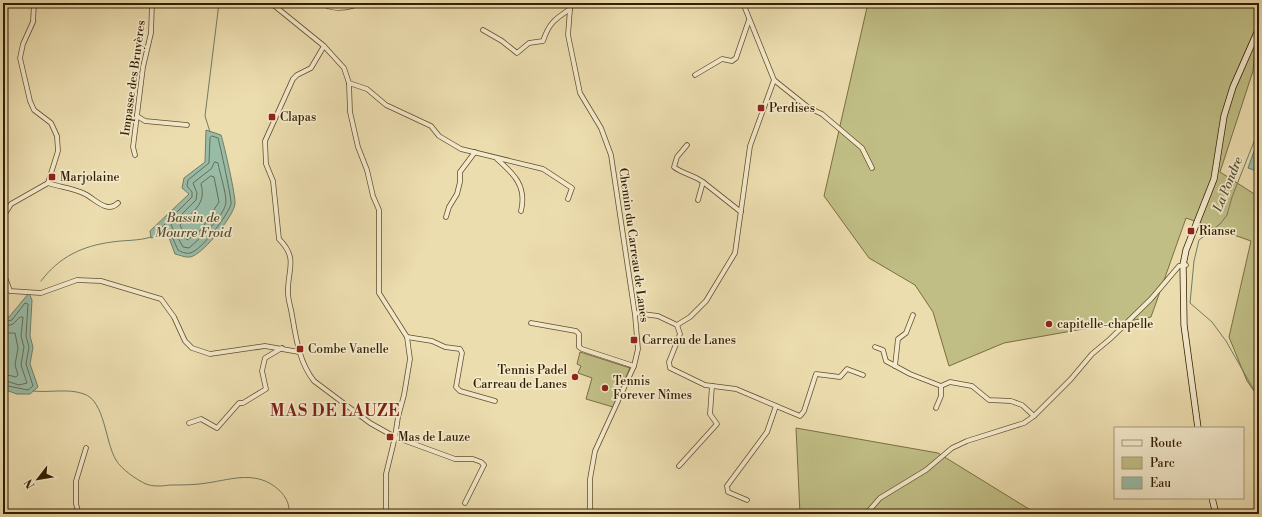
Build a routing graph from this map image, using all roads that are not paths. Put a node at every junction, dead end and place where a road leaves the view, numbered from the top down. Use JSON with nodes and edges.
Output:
{"nodes":[{"id":1,"x":34,"y":3,"type":"edge"},
{"id":2,"x":152,"y":3,"type":"edge"},
{"id":3,"x":271,"y":3,"type":"edge"},
{"id":4,"x":322,"y":3,"type":"edge"},
{"id":5,"x":358,"y":3,"type":"edge"},
{"id":6,"x":572,"y":3,"type":"edge"},
{"id":7,"x":743,"y":3,"type":"edge"},
{"id":8,"x":570,"y":9,"type":"junction"},
{"id":9,"x":749,"y":20,"type":"junction"},
{"id":10,"x":1259,"y":28,"type":"edge"},
{"id":11,"x":483,"y":30,"type":"dead end"},
{"id":12,"x":324,"y":46,"type":"junction"},
{"id":13,"x":695,"y":75,"type":"dead end"},
{"id":14,"x":774,"y":80,"type":"junction"},
{"id":15,"x":349,"y":83,"type":"junction"},
{"id":16,"x":137,"y":116,"type":"junction"},
{"id":17,"x":187,"y":125,"type":"dead end"},
{"id":18,"x":687,"y":145,"type":"dead end"},
{"id":19,"x":475,"y":152,"type":"junction"},
{"id":20,"x":135,"y":156,"type":"dead end"},
{"id":21,"x":497,"y":158,"type":"junction"},
{"id":22,"x":872,"y":168,"type":"dead end"},
{"id":23,"x":703,"y":182,"type":"junction"},
{"id":24,"x":48,"y":183,"type":"junction"},
{"id":25,"x":568,"y":199,"type":"dead end"},
{"id":26,"x":698,"y":200,"type":"dead end"},
{"id":27,"x":118,"y":204,"type":"dead end"},
{"id":28,"x":521,"y":210,"type":"dead end"},
{"id":29,"x":741,"y":212,"type":"junction"},
{"id":30,"x":3,"y":217,"type":"edge"},
{"id":31,"x":446,"y":217,"type":"dead end"},
{"id":32,"x":1184,"y":268,"type":"junction"},
{"id":33,"x":3,"y":272,"type":"edge"},
{"id":34,"x":635,"y":313,"type":"junction"},
{"id":35,"x":913,"y":315,"type":"dead end"},
{"id":36,"x":531,"y":323,"type":"dead end"},
{"id":37,"x":677,"y":324,"type":"junction"},
{"id":38,"x":407,"y":337,"type":"junction"},
{"id":39,"x":875,"y":347,"type":"dead end"},
{"id":40,"x":282,"y":348,"type":"junction"},
{"id":41,"x":299,"y":352,"type":"junction"},
{"id":42,"x":634,"y":366,"type":"junction"},
{"id":43,"x":896,"y":366,"type":"junction"},
{"id":44,"x":863,"y":375,"type":"dead end"},
{"id":45,"x":712,"y":386,"type":"junction"},
{"id":46,"x":941,"y":386,"type":"junction"},
{"id":47,"x":495,"y":402,"type":"dead end"},
{"id":48,"x":776,"y":406,"type":"junction"},
{"id":49,"x":936,"y":408,"type":"dead end"},
{"id":50,"x":1034,"y":416,"type":"junction"},
{"id":51,"x":189,"y":423,"type":"dead end"},
{"id":52,"x":1198,"y":427,"type":"edge"},
{"id":53,"x":396,"y":437,"type":"junction"},
{"id":54,"x":86,"y":448,"type":"dead end"},
{"id":55,"x":679,"y":466,"type":"dead end"},
{"id":56,"x":1212,"y":499,"type":"edge"},
{"id":57,"x":747,"y":500,"type":"dead end"},
{"id":58,"x":465,"y":503,"type":"dead end"},
{"id":59,"x":79,"y":514,"type":"edge"},
{"id":60,"x":386,"y":514,"type":"edge"},
{"id":61,"x":590,"y":514,"type":"edge"},
{"id":62,"x":866,"y":514,"type":"edge"},
{"id":63,"x":1216,"y":514,"type":"edge"}],
"edges":[{"from":1,"to":24,"type":"street"},
{"from":2,"to":16,"type":"street","name":"Impasse des Bruyères"},
{"from":3,"to":12,"type":"street"},
{"from":4,"to":5,"type":"street"},
{"from":6,"to":8,"type":"street","name":"Chemin du Carreau de Lanes"},
{"from":7,"to":9,"type":"street"},
{"from":8,"to":11,"type":"street"},
{"from":8,"to":34,"type":"street","name":"Chemin du Carreau de Lanes"},
{"from":9,"to":13,"type":"street"},
{"from":9,"to":14,"type":"street"},
{"from":10,"to":32,"type":"main road"},
{"from":12,"to":15,"type":"street"},
{"from":12,"to":41,"type":"street"},
{"from":14,"to":22,"type":"street"},
{"from":14,"to":29,"type":"street"},
{"from":15,"to":19,"type":"street"},
{"from":15,"to":38,"type":"street"},
{"from":16,"to":17,"type":"street"},
{"from":16,"to":20,"type":"street","name":"Impasse des Bruyères"},
{"from":18,"to":23,"type":"street"},
{"from":19,"to":21,"type":"street"},
{"from":19,"to":31,"type":"street"},
{"from":21,"to":25,"type":"street"},
{"from":21,"to":28,"type":"street"},
{"from":23,"to":26,"type":"street"},
{"from":23,"to":29,"type":"street"},
{"from":24,"to":27,"type":"street"},
{"from":24,"to":30,"type":"street"},
{"from":29,"to":37,"type":"street"},
{"from":32,"to":50,"type":"street"},
{"from":32,"to":52,"type":"main road"},
{"from":33,"to":40,"type":"street"},
{"from":34,"to":37,"type":"street"},
{"from":34,"to":42,"type":"street","name":"Chemin du Carreau de Lanes"},
{"from":35,"to":43,"type":"street"},
{"from":36,"to":42,"type":"street"},
{"from":37,"to":45,"type":"street"},
{"from":38,"to":47,"type":"street"},
{"from":38,"to":53,"type":"street"},
{"from":39,"to":43,"type":"street"},
{"from":40,"to":41,"type":"street"},
{"from":40,"to":51,"type":"street"},
{"from":41,"to":53,"type":"street"},
{"from":42,"to":61,"type":"street","name":"Chemin du Carreau de Lanes"},
{"from":43,"to":46,"type":"street"},
{"from":44,"to":48,"type":"street"},
{"from":45,"to":48,"type":"street"},
{"from":45,"to":55,"type":"street"},
{"from":46,"to":49,"type":"street"},
{"from":46,"to":50,"type":"street"},
{"from":48,"to":57,"type":"street"},
{"from":50,"to":62,"type":"street"},
{"from":53,"to":58,"type":"street"},
{"from":53,"to":60,"type":"street"},
{"from":54,"to":59,"type":"street"},
{"from":56,"to":63,"type":"main road"}]}
